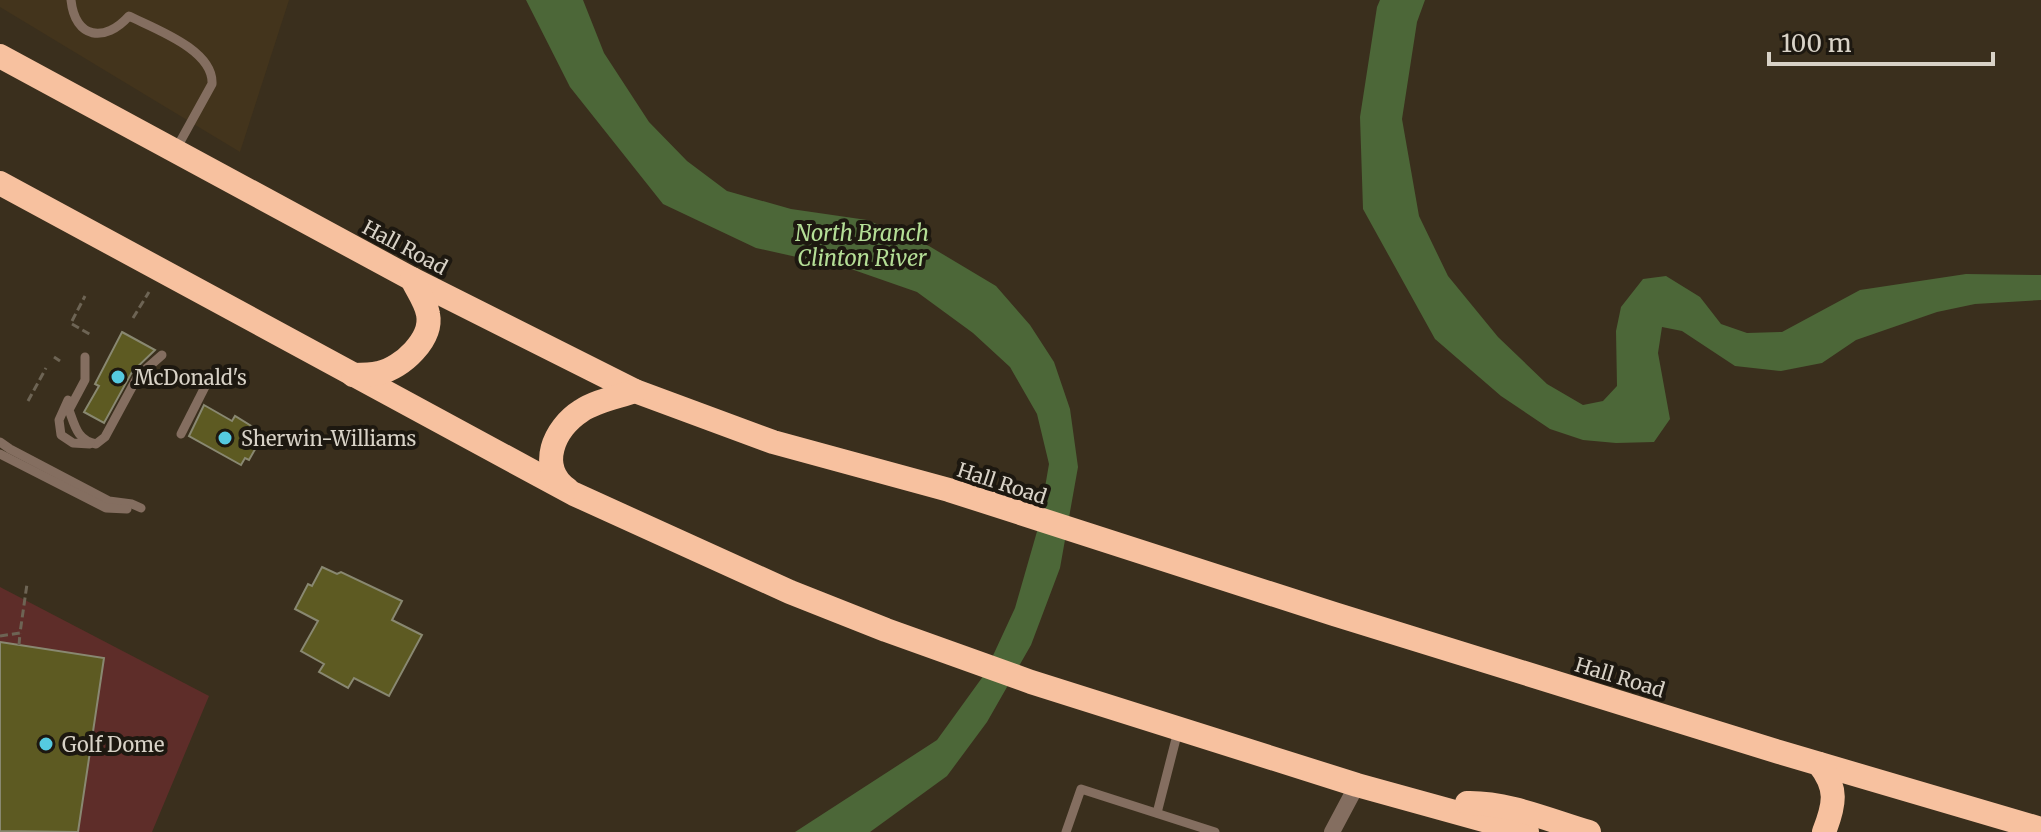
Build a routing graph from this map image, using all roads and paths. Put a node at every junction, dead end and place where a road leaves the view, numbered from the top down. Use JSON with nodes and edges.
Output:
{"nodes":[{"id":1,"x":71,"y":0,"type":"edge"},
{"id":2,"x":0,"y":56,"type":"edge"},
{"id":3,"x":175,"y":152,"type":"junction"},
{"id":4,"x":0,"y":183,"type":"edge"},
{"id":5,"x":412,"y":279,"type":"junction"},
{"id":6,"x":149,"y":292,"type":"dead end"},
{"id":7,"x":85,"y":296,"type":"dead end"},
{"id":8,"x":133,"y":318,"type":"dead end"},
{"id":9,"x":91,"y":335,"type":"dead end"},
{"id":10,"x":162,"y":355,"type":"dead end"},
{"id":11,"x":54,"y":357,"type":"dead end"},
{"id":12,"x":85,"y":357,"type":"dead end"},
{"id":13,"x":60,"y":361,"type":"dead end"},
{"id":14,"x":46,"y":368,"type":"dead end"},
{"id":15,"x":212,"y":373,"type":"dead end"},
{"id":16,"x":85,"y":374,"type":"junction"},
{"id":17,"x":353,"y":375,"type":"junction"},
{"id":18,"x":635,"y":391,"type":"junction"},
{"id":19,"x":28,"y":401,"type":"dead end"},
{"id":20,"x":181,"y":434,"type":"dead end"},
{"id":21,"x":0,"y":442,"type":"edge"},
{"id":22,"x":96,"y":444,"type":"junction"},
{"id":23,"x":0,"y":454,"type":"edge"},
{"id":24,"x":574,"y":494,"type":"junction"},
{"id":25,"x":27,"y":584,"type":"dead end"},
{"id":26,"x":20,"y":633,"type":"junction"},
{"id":27,"x":0,"y":636,"type":"edge"},
{"id":28,"x":19,"y":645,"type":"dead end"},
{"id":29,"x":1180,"y":727,"type":"junction"},
{"id":30,"x":1819,"y":764,"type":"junction"},
{"id":31,"x":1357,"y":785,"type":"junction"},
{"id":32,"x":1429,"y":805,"type":"junction"},
{"id":33,"x":1157,"y":813,"type":"junction"},
{"id":34,"x":2041,"y":829,"type":"edge"},
{"id":35,"x":1066,"y":832,"type":"edge"},
{"id":36,"x":1215,"y":832,"type":"edge"},
{"id":37,"x":1332,"y":832,"type":"edge"},
{"id":38,"x":1527,"y":832,"type":"edge"},
{"id":39,"x":1589,"y":832,"type":"edge"},
{"id":40,"x":1824,"y":832,"type":"edge"}],
"edges":[{"from":1,"to":3,"type":"lane"},
{"from":2,"to":3,"type":"highway","name":"Hall Road"},
{"from":3,"to":5,"type":"highway","name":"Hall Road"},
{"from":4,"to":17,"type":"highway"},
{"from":5,"to":17,"type":"highway"},
{"from":5,"to":18,"type":"highway","name":"Hall Road"},
{"from":6,"to":8,"type":"path"},
{"from":7,"to":9,"type":"path"},
{"from":10,"to":22,"type":"lane"},
{"from":11,"to":13,"type":"path"},
{"from":12,"to":16,"type":"lane"},
{"from":14,"to":19,"type":"path"},
{"from":15,"to":20,"type":"lane"},
{"from":16,"to":22,"type":"lane"},
{"from":16,"to":22,"type":"lane"},
{"from":17,"to":24,"type":"highway"},
{"from":18,"to":24,"type":"highway"},
{"from":18,"to":30,"type":"highway","name":"Hall Road"},
{"from":21,"to":23,"type":"lane"},
{"from":24,"to":29,"type":"highway"},
{"from":25,"to":26,"type":"path"},
{"from":26,"to":27,"type":"path"},
{"from":26,"to":28,"type":"path"},
{"from":29,"to":31,"type":"highway"},
{"from":29,"to":33,"type":"lane"},
{"from":30,"to":34,"type":"highway","name":"Hall Road"},
{"from":30,"to":40,"type":"highway"},
{"from":31,"to":32,"type":"highway"},
{"from":31,"to":37,"type":"street"},
{"from":32,"to":38,"type":"highway"},
{"from":32,"to":39,"type":"highway"},
{"from":33,"to":35,"type":"lane"},
{"from":33,"to":36,"type":"lane"}]}
